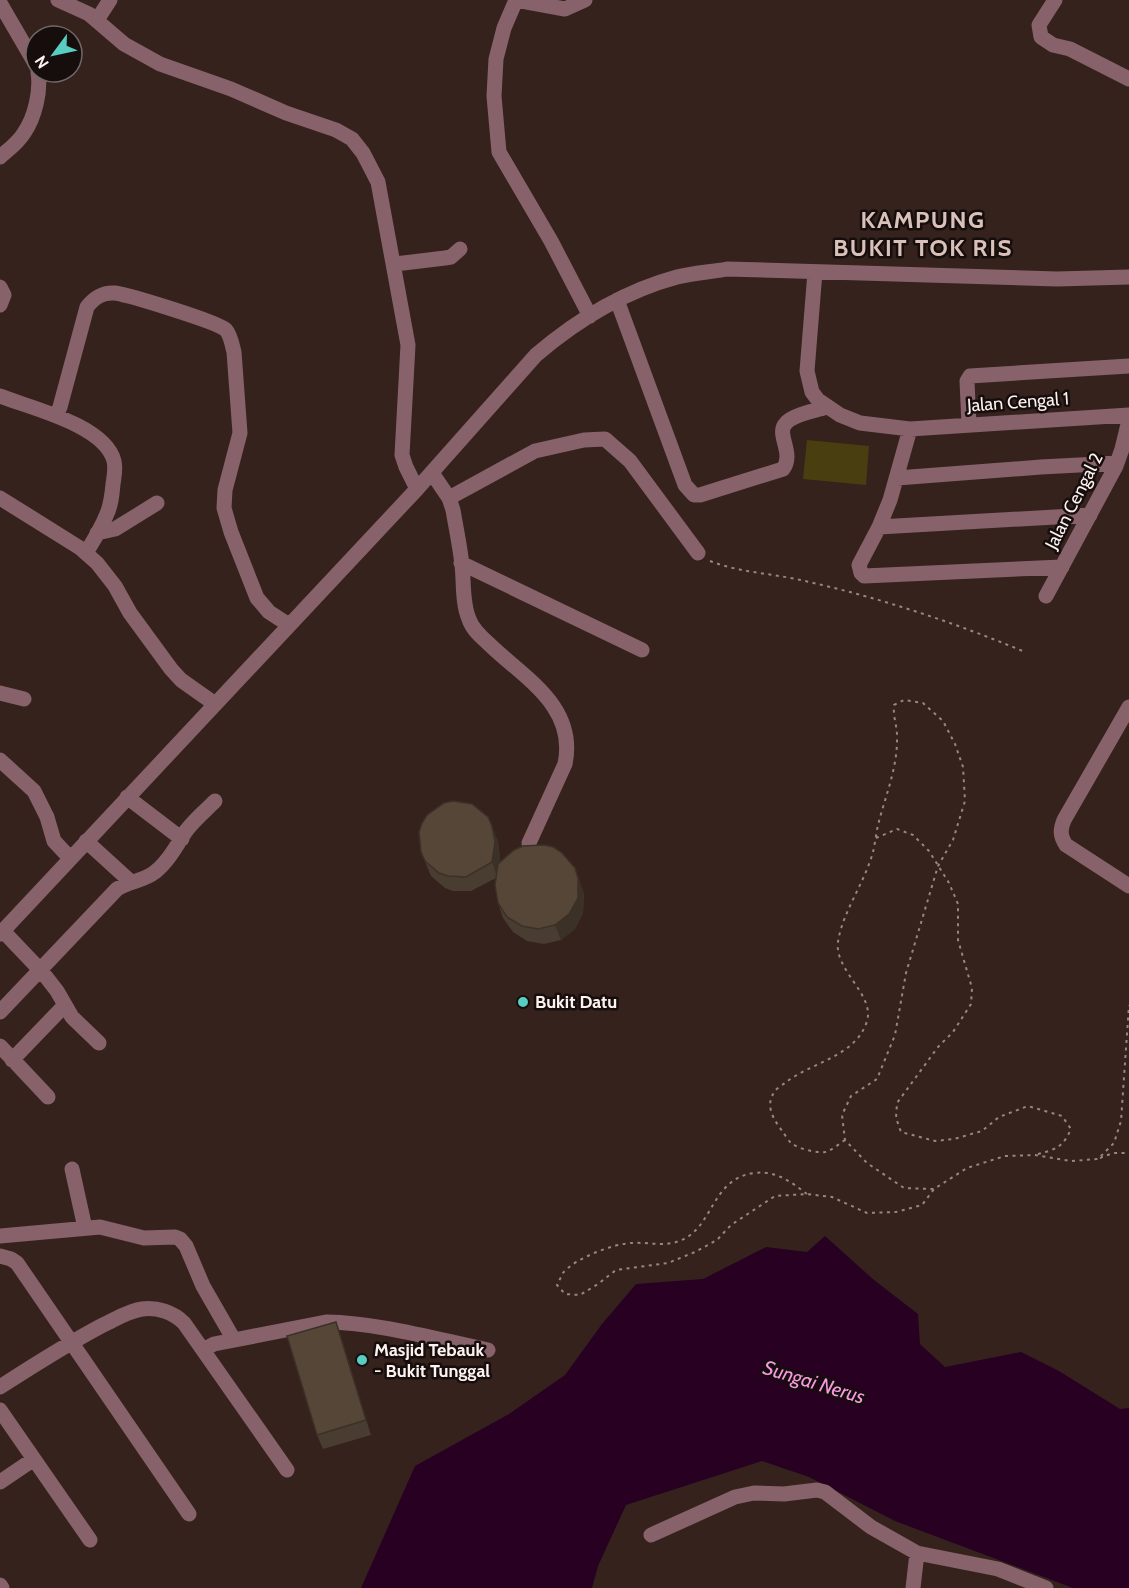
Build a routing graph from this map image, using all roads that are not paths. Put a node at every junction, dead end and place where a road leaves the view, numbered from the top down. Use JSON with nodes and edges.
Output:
{"nodes":[{"id":1,"x":58,"y":0,"type":"edge"},
{"id":2,"x":110,"y":0,"type":"edge"},
{"id":3,"x":516,"y":0,"type":"edge"},
{"id":4,"x":585,"y":0,"type":"edge"},
{"id":5,"x":1055,"y":0,"type":"edge"},
{"id":6,"x":0,"y":3,"type":"edge"},
{"id":7,"x":97,"y":20,"type":"junction"},
{"id":8,"x":24,"y":45,"type":"edge"},
{"id":9,"x":1129,"y":79,"type":"edge"},
{"id":10,"x":40,"y":84,"type":"edge"},
{"id":11,"x":0,"y":157,"type":"edge"},
{"id":12,"x":460,"y":249,"type":"dead end"},
{"id":13,"x":395,"y":264,"type":"junction"},
{"id":14,"x":815,"y":272,"type":"junction"},
{"id":15,"x":1129,"y":277,"type":"edge"},
{"id":16,"x":0,"y":287,"type":"edge"},
{"id":17,"x":617,"y":300,"type":"junction"},
{"id":18,"x":0,"y":305,"type":"edge"},
{"id":19,"x":590,"y":316,"type":"junction"},
{"id":20,"x":1129,"y":366,"type":"edge"},
{"id":21,"x":0,"y":396,"type":"edge"},
{"id":22,"x":827,"y":407,"type":"junction"},
{"id":23,"x":1129,"y":415,"type":"edge"},
{"id":24,"x":56,"y":416,"type":"junction"},
{"id":25,"x":1129,"y":420,"type":"edge"},
{"id":26,"x":969,"y":425,"type":"junction"},
{"id":27,"x":910,"y":429,"type":"junction"},
{"id":28,"x":1117,"y":463,"type":"junction"},
{"id":29,"x":432,"y":473,"type":"junction"},
{"id":30,"x":897,"y":478,"type":"junction"},
{"id":31,"x":417,"y":489,"type":"junction"},
{"id":32,"x":0,"y":498,"type":"edge"},
{"id":33,"x":448,"y":498,"type":"junction"},
{"id":34,"x":157,"y":503,"type":"dead end"},
{"id":35,"x":1090,"y":515,"type":"junction"},
{"id":36,"x":879,"y":527,"type":"junction"},
{"id":37,"x":97,"y":533,"type":"junction"},
{"id":38,"x":86,"y":553,"type":"junction"},
{"id":39,"x":698,"y":553,"type":"road end"},
{"id":40,"x":461,"y":563,"type":"junction"},
{"id":41,"x":1062,"y":567,"type":"junction"},
{"id":42,"x":1046,"y":596,"type":"dead end"},
{"id":43,"x":289,"y":625,"type":"junction"},
{"id":44,"x":642,"y":650,"type":"dead end"},
{"id":45,"x":0,"y":693,"type":"edge"},
{"id":46,"x":24,"y":699,"type":"dead end"},
{"id":47,"x":215,"y":704,"type":"junction"},
{"id":48,"x":1129,"y":707,"type":"edge"},
{"id":49,"x":0,"y":760,"type":"edge"},
{"id":50,"x":127,"y":797,"type":"junction"},
{"id":51,"x":215,"y":801,"type":"dead end"},
{"id":52,"x":182,"y":839,"type":"junction"},
{"id":53,"x":86,"y":842,"type":"junction"},
{"id":54,"x":530,"y":843,"type":"edge"},
{"id":55,"x":70,"y":858,"type":"junction"},
{"id":56,"x":131,"y":882,"type":"junction"},
{"id":57,"x":1129,"y":886,"type":"edge"},
{"id":58,"x":1,"y":932,"type":"edge"},
{"id":59,"x":40,"y":969,"type":"junction"},
{"id":60,"x":65,"y":1005,"type":"junction"},
{"id":61,"x":0,"y":1012,"type":"edge"},
{"id":62,"x":99,"y":1043,"type":"dead end"},
{"id":63,"x":0,"y":1046,"type":"edge"},
{"id":64,"x":12,"y":1060,"type":"junction"},
{"id":65,"x":48,"y":1096,"type":"dead end"},
{"id":66,"x":72,"y":1168,"type":"dead end"},
{"id":67,"x":85,"y":1228,"type":"junction"},
{"id":68,"x":0,"y":1236,"type":"edge"},
{"id":69,"x":0,"y":1256,"type":"edge"},
{"id":70,"x":234,"y":1340,"type":"junction"},
{"id":71,"x":72,"y":1341,"type":"junction"},
{"id":72,"x":203,"y":1350,"type":"junction"},
{"id":73,"x":488,"y":1350,"type":"dead end"},
{"id":74,"x":0,"y":1387,"type":"edge"},
{"id":75,"x":0,"y":1410,"type":"edge"},
{"id":76,"x":34,"y":1459,"type":"junction"},
{"id":77,"x":288,"y":1470,"type":"dead end"},
{"id":78,"x":0,"y":1482,"type":"edge"},
{"id":79,"x":189,"y":1514,"type":"dead end"},
{"id":80,"x":651,"y":1535,"type":"dead end"},
{"id":81,"x":90,"y":1540,"type":"dead end"},
{"id":82,"x":917,"y":1553,"type":"junction"},
{"id":83,"x":913,"y":1588,"type":"edge"},
{"id":84,"x":1046,"y":1588,"type":"edge"}],
"edges":[{"from":1,"to":7,"type":"street"},
{"from":2,"to":7,"type":"street"},
{"from":3,"to":4,"type":"street"},
{"from":3,"to":19,"type":"street"},
{"from":5,"to":9,"type":"street"},
{"from":6,"to":8,"type":"street"},
{"from":7,"to":13,"type":"street"},
{"from":10,"to":11,"type":"street"},
{"from":12,"to":13,"type":"street"},
{"from":13,"to":31,"type":"street"},
{"from":14,"to":15,"type":"street"},
{"from":14,"to":17,"type":"street"},
{"from":14,"to":22,"type":"street"},
{"from":16,"to":18,"type":"street"},
{"from":17,"to":19,"type":"street"},
{"from":17,"to":22,"type":"street"},
{"from":19,"to":29,"type":"street"},
{"from":20,"to":26,"type":"street"},
{"from":21,"to":24,"type":"street"},
{"from":22,"to":27,"type":"street","name":"Jalan Cengal 1"},
{"from":23,"to":26,"type":"street","name":"Jalan Cengal 1"},
{"from":24,"to":37,"type":"street"},
{"from":24,"to":43,"type":"street"},
{"from":25,"to":28,"type":"street","name":"Jalan Cengal 2"},
{"from":26,"to":27,"type":"street","name":"Jalan Cengal 1"},
{"from":27,"to":30,"type":"street"},
{"from":28,"to":30,"type":"street"},
{"from":28,"to":35,"type":"street","name":"Jalan Cengal 2"},
{"from":29,"to":31,"type":"street"},
{"from":29,"to":33,"type":"street"},
{"from":30,"to":36,"type":"street"},
{"from":31,"to":43,"type":"street"},
{"from":32,"to":38,"type":"street"},
{"from":33,"to":39,"type":"street"},
{"from":33,"to":40,"type":"street"},
{"from":34,"to":37,"type":"street"},
{"from":35,"to":36,"type":"street"},
{"from":35,"to":41,"type":"street","name":"Jalan Cengal 2"},
{"from":36,"to":41,"type":"street"},
{"from":37,"to":38,"type":"street"},
{"from":38,"to":47,"type":"street"},
{"from":40,"to":44,"type":"street"},
{"from":40,"to":54,"type":"street"},
{"from":41,"to":42,"type":"street","name":"Jalan Cengal 2"},
{"from":43,"to":47,"type":"street"},
{"from":45,"to":46,"type":"street"},
{"from":47,"to":50,"type":"street"},
{"from":48,"to":57,"type":"street"},
{"from":49,"to":55,"type":"street"},
{"from":50,"to":52,"type":"street"},
{"from":50,"to":53,"type":"street"},
{"from":51,"to":52,"type":"street"},
{"from":52,"to":56,"type":"street"},
{"from":53,"to":55,"type":"street"},
{"from":53,"to":56,"type":"street"},
{"from":55,"to":58,"type":"street"},
{"from":56,"to":59,"type":"street"},
{"from":58,"to":59,"type":"street"},
{"from":59,"to":60,"type":"street"},
{"from":59,"to":61,"type":"street"},
{"from":60,"to":62,"type":"street"},
{"from":60,"to":64,"type":"street"},
{"from":63,"to":64,"type":"street"},
{"from":64,"to":65,"type":"street"},
{"from":66,"to":67,"type":"street"},
{"from":67,"to":68,"type":"street"},
{"from":67,"to":70,"type":"street"},
{"from":69,"to":71,"type":"street"},
{"from":70,"to":72,"type":"street"},
{"from":70,"to":73,"type":"street"},
{"from":71,"to":72,"type":"street"},
{"from":71,"to":74,"type":"street"},
{"from":71,"to":79,"type":"street"},
{"from":72,"to":77,"type":"street"},
{"from":75,"to":76,"type":"street"},
{"from":76,"to":78,"type":"street"},
{"from":76,"to":81,"type":"street"},
{"from":80,"to":82,"type":"street"},
{"from":82,"to":83,"type":"street"},
{"from":82,"to":84,"type":"street"}]}
